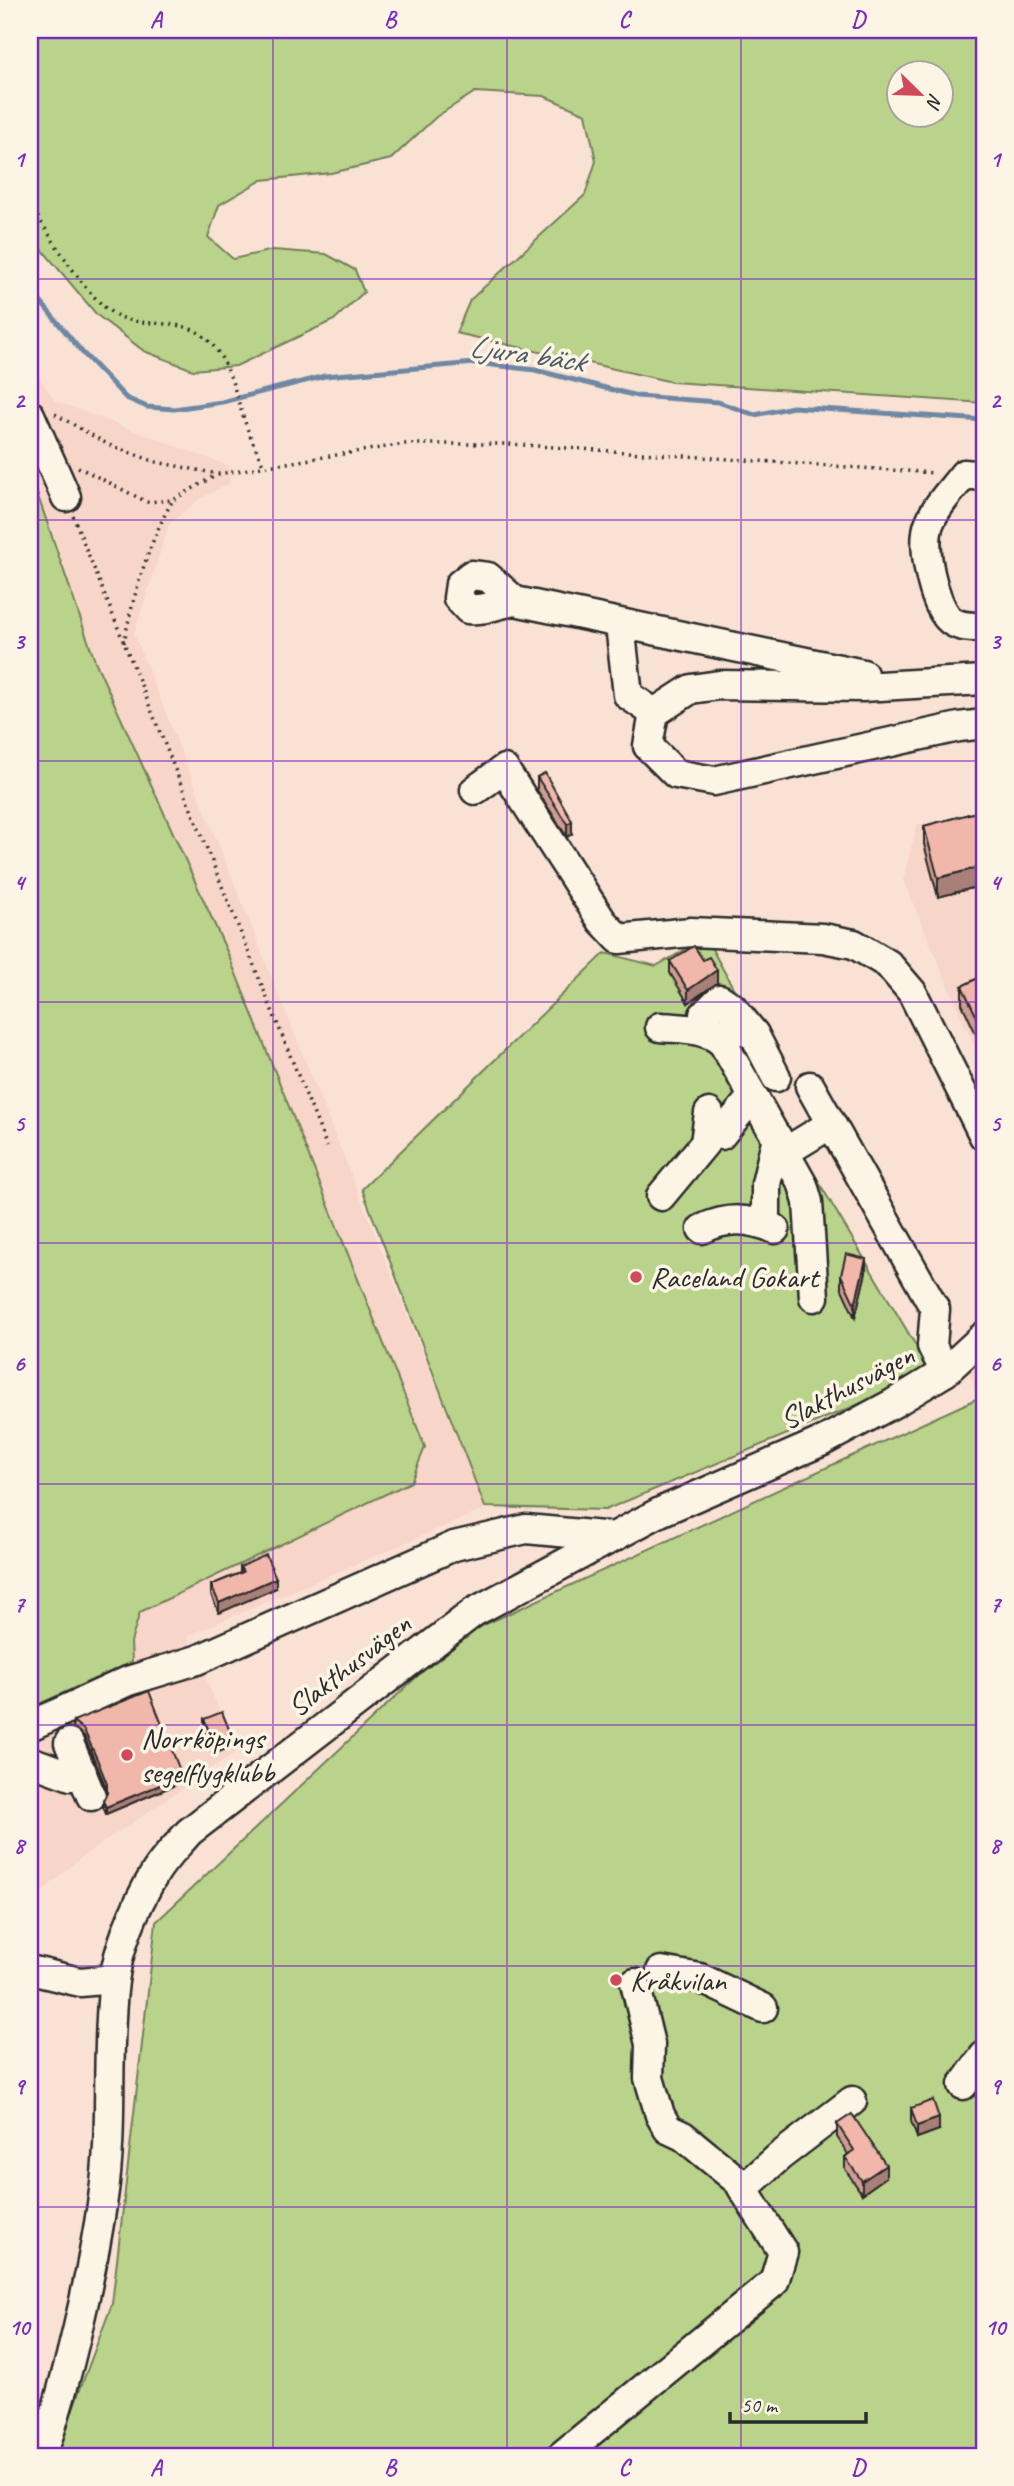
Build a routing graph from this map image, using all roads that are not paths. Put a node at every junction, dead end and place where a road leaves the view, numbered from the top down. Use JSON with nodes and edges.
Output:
{"nodes":[{"id":1,"x":39,"y":412,"type":"edge"},
{"id":2,"x":974,"y":475,"type":"edge"},
{"id":3,"x":66,"y":497,"type":"road end"},
{"id":4,"x":515,"y":601,"type":"dead end"},
{"id":5,"x":620,"y":625,"type":"junction"},
{"id":6,"x":984,"y":627,"type":"edge"},
{"id":7,"x":975,"y":683,"type":"edge"},
{"id":8,"x":654,"y":713,"type":"junction"},
{"id":9,"x":984,"y":724,"type":"edge"},
{"id":10,"x":474,"y":801,"type":"dead end"},
{"id":11,"x":660,"y":1027,"type":"dead end"},
{"id":12,"x":709,"y":1032,"type":"junction"},
{"id":13,"x":776,"y":1077,"type":"dead end"},
{"id":14,"x":810,"y":1086,"type":"dead end"},
{"id":15,"x":753,"y":1096,"type":"junction"},
{"id":16,"x":831,"y":1124,"type":"junction"},
{"id":17,"x":984,"y":1136,"type":"edge"},
{"id":18,"x":785,"y":1151,"type":"junction"},
{"id":19,"x":661,"y":1196,"type":"dead end"},
{"id":20,"x":702,"y":1229,"type":"dead end"},
{"id":21,"x":814,"y":1297,"type":"dead end"},
{"id":22,"x":984,"y":1336,"type":"edge"},
{"id":23,"x":945,"y":1372,"type":"junction"},
{"id":24,"x":614,"y":1537,"type":"junction"},
{"id":25,"x":30,"y":1726,"type":"edge"},
{"id":26,"x":69,"y":1743,"type":"dead end"},
{"id":27,"x":30,"y":1761,"type":"edge"},
{"id":28,"x":30,"y":1970,"type":"edge"},
{"id":29,"x":661,"y":1971,"type":"dead end"},
{"id":30,"x":114,"y":1979,"type":"junction"},
{"id":31,"x":635,"y":1983,"type":"dead end"},
{"id":32,"x":763,"y":2008,"type":"dead end"},
{"id":33,"x":984,"y":2056,"type":"edge"},
{"id":34,"x":963,"y":2085,"type":"dead end"},
{"id":35,"x":852,"y":2101,"type":"dead end"},
{"id":36,"x":743,"y":2189,"type":"junction"},
{"id":37,"x":42,"y":2456,"type":"edge"},
{"id":38,"x":561,"y":2456,"type":"edge"}],
"edges":[{"from":1,"to":3,"type":"street"},
{"from":2,"to":6,"type":"street"},
{"from":4,"to":5,"type":"street"},
{"from":5,"to":7,"type":"street"},
{"from":5,"to":8,"type":"street"},
{"from":7,"to":8,"type":"street"},
{"from":8,"to":9,"type":"street"},
{"from":10,"to":17,"type":"street"},
{"from":11,"to":12,"type":"street"},
{"from":12,"to":13,"type":"street"},
{"from":12,"to":15,"type":"street"},
{"from":14,"to":16,"type":"street"},
{"from":15,"to":18,"type":"street"},
{"from":15,"to":19,"type":"street"},
{"from":16,"to":18,"type":"street"},
{"from":16,"to":23,"type":"street"},
{"from":18,"to":20,"type":"street"},
{"from":18,"to":21,"type":"street"},
{"from":22,"to":23,"type":"street","name":"Slakthusvägen"},
{"from":23,"to":24,"type":"street","name":"Slakthusvägen"},
{"from":24,"to":25,"type":"street"},
{"from":24,"to":30,"type":"street","name":"Slakthusvägen"},
{"from":26,"to":27,"type":"street"},
{"from":28,"to":30,"type":"street"},
{"from":29,"to":32,"type":"street"},
{"from":30,"to":37,"type":"street","name":"Slakthusvägen"},
{"from":31,"to":36,"type":"street"},
{"from":33,"to":34,"type":"street"},
{"from":35,"to":36,"type":"street"},
{"from":36,"to":38,"type":"street"}]}
